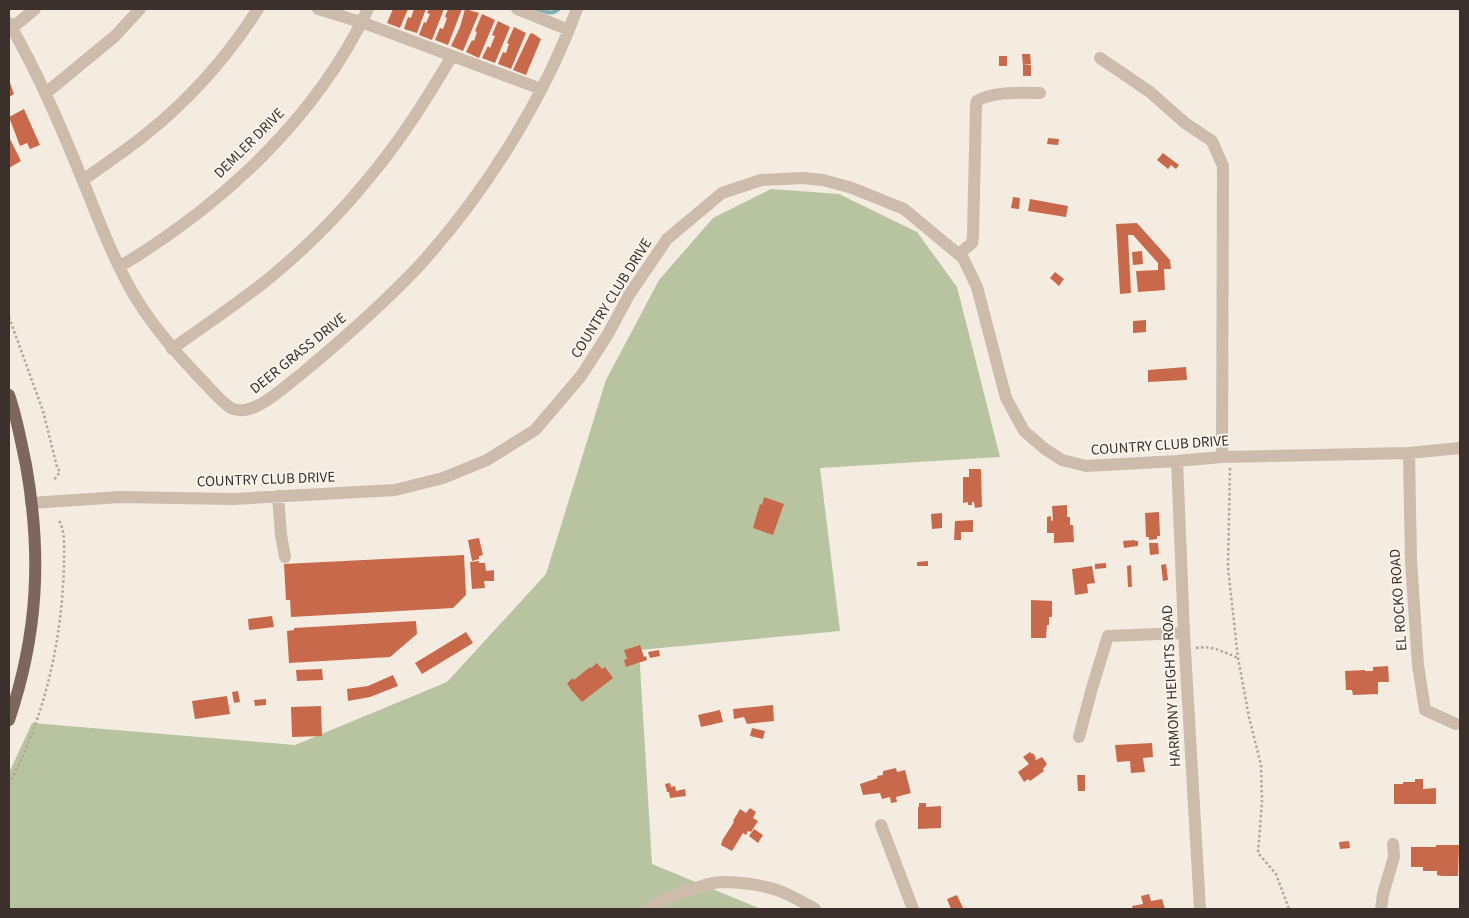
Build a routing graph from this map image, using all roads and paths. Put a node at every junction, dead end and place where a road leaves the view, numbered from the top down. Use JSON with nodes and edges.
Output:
{"nodes":[{"id":1,"x":35,"y":9,"type":"edge"},
{"id":2,"x":140,"y":9,"type":"edge"},
{"id":3,"x":258,"y":9,"type":"edge"},
{"id":4,"x":318,"y":9,"type":"edge"},
{"id":5,"x":368,"y":9,"type":"edge"},
{"id":6,"x":517,"y":9,"type":"edge"},
{"id":7,"x":577,"y":9,"type":"edge"},
{"id":8,"x":361,"y":22,"type":"junction"},
{"id":9,"x":10,"y":25,"type":"edge"},
{"id":10,"x":569,"y":30,"type":"junction"},
{"id":11,"x":452,"y":56,"type":"junction"},
{"id":12,"x":1100,"y":58,"type":"dead end"},
{"id":13,"x":541,"y":89,"type":"junction"},
{"id":14,"x":1040,"y":92,"type":"dead end"},
{"id":15,"x":46,"y":94,"type":"junction"},
{"id":16,"x":83,"y":180,"type":"junction"},
{"id":17,"x":959,"y":254,"type":"junction"},
{"id":18,"x":119,"y":267,"type":"junction"},
{"id":19,"x":9,"y":317,"type":"edge"},
{"id":20,"x":172,"y":348,"type":"junction"},
{"id":21,"x":9,"y":395,"type":"edge"},
{"id":22,"x":1460,"y":448,"type":"edge"},
{"id":23,"x":1409,"y":453,"type":"junction"},
{"id":24,"x":1226,"y":457,"type":"junction"},
{"id":25,"x":1177,"y":461,"type":"junction"},
{"id":26,"x":54,"y":480,"type":"dead end"},
{"id":27,"x":278,"y":496,"type":"junction"},
{"id":28,"x":32,"y":503,"type":"junction"},
{"id":29,"x":58,"y":520,"type":"dead end"},
{"id":30,"x":285,"y":557,"type":"dead end"},
{"id":31,"x":1184,"y":633,"type":"junction"},
{"id":32,"x":1185,"y":651,"type":"junction"},
{"id":33,"x":1238,"y":658,"type":"junction"},
{"id":34,"x":9,"y":720,"type":"edge"},
{"id":35,"x":1456,"y":724,"type":"dead end"},
{"id":36,"x":1079,"y":738,"type":"dead end"},
{"id":37,"x":9,"y":784,"type":"edge"},
{"id":38,"x":881,"y":824,"type":"dead end"},
{"id":39,"x":1393,"y":844,"type":"dead end"},
{"id":40,"x":649,"y":909,"type":"edge"},
{"id":41,"x":815,"y":909,"type":"edge"},
{"id":42,"x":913,"y":909,"type":"edge"},
{"id":43,"x":1200,"y":909,"type":"edge"},
{"id":44,"x":1289,"y":909,"type":"edge"},
{"id":45,"x":1381,"y":909,"type":"edge"}],
"edges":[{"from":1,"to":9,"type":"street"},
{"from":2,"to":15,"type":"street"},
{"from":3,"to":16,"type":"street"},
{"from":4,"to":8,"type":"street"},
{"from":5,"to":8,"type":"street","name":"DEMLER DRIVE"},
{"from":6,"to":10,"type":"street"},
{"from":7,"to":10,"type":"street","name":"DEER GRASS DRIVE"},
{"from":8,"to":11,"type":"street"},
{"from":8,"to":18,"type":"street","name":"DEMLER DRIVE"},
{"from":9,"to":15,"type":"street","name":"DEER GRASS DRIVE"},
{"from":10,"to":13,"type":"street","name":"DEER GRASS DRIVE"},
{"from":11,"to":13,"type":"street"},
{"from":11,"to":20,"type":"street"},
{"from":12,"to":24,"type":"street"},
{"from":13,"to":20,"type":"street","name":"DEER GRASS DRIVE"},
{"from":14,"to":17,"type":"street"},
{"from":15,"to":16,"type":"street","name":"DEER GRASS DRIVE"},
{"from":16,"to":18,"type":"street","name":"DEER GRASS DRIVE"},
{"from":17,"to":25,"type":"street","name":"COUNTRY CLUB DRIVE"},
{"from":17,"to":27,"type":"street","name":"COUNTRY CLUB DRIVE"},
{"from":18,"to":20,"type":"street","name":"DEER GRASS DRIVE"},
{"from":19,"to":26,"type":"path"},
{"from":21,"to":28,"type":"main road"},
{"from":22,"to":23,"type":"street","name":"COUNTRY CLUB DRIVE"},
{"from":23,"to":24,"type":"street","name":"COUNTRY CLUB DRIVE"},
{"from":23,"to":35,"type":"street","name":"EL ROCKO ROAD"},
{"from":24,"to":25,"type":"street","name":"COUNTRY CLUB DRIVE"},
{"from":24,"to":33,"type":"path"},
{"from":25,"to":31,"type":"street","name":"HARMONY HEIGHTS ROAD"},
{"from":27,"to":28,"type":"street","name":"COUNTRY CLUB DRIVE"},
{"from":27,"to":30,"type":"street"},
{"from":28,"to":34,"type":"main road"},
{"from":29,"to":37,"type":"path"},
{"from":31,"to":32,"type":"street","name":"HARMONY HEIGHTS ROAD"},
{"from":31,"to":36,"type":"street"},
{"from":32,"to":33,"type":"path"},
{"from":32,"to":43,"type":"street","name":"HARMONY HEIGHTS ROAD"},
{"from":33,"to":44,"type":"path"},
{"from":38,"to":42,"type":"street"},
{"from":39,"to":45,"type":"street"},
{"from":40,"to":41,"type":"street"}]}
